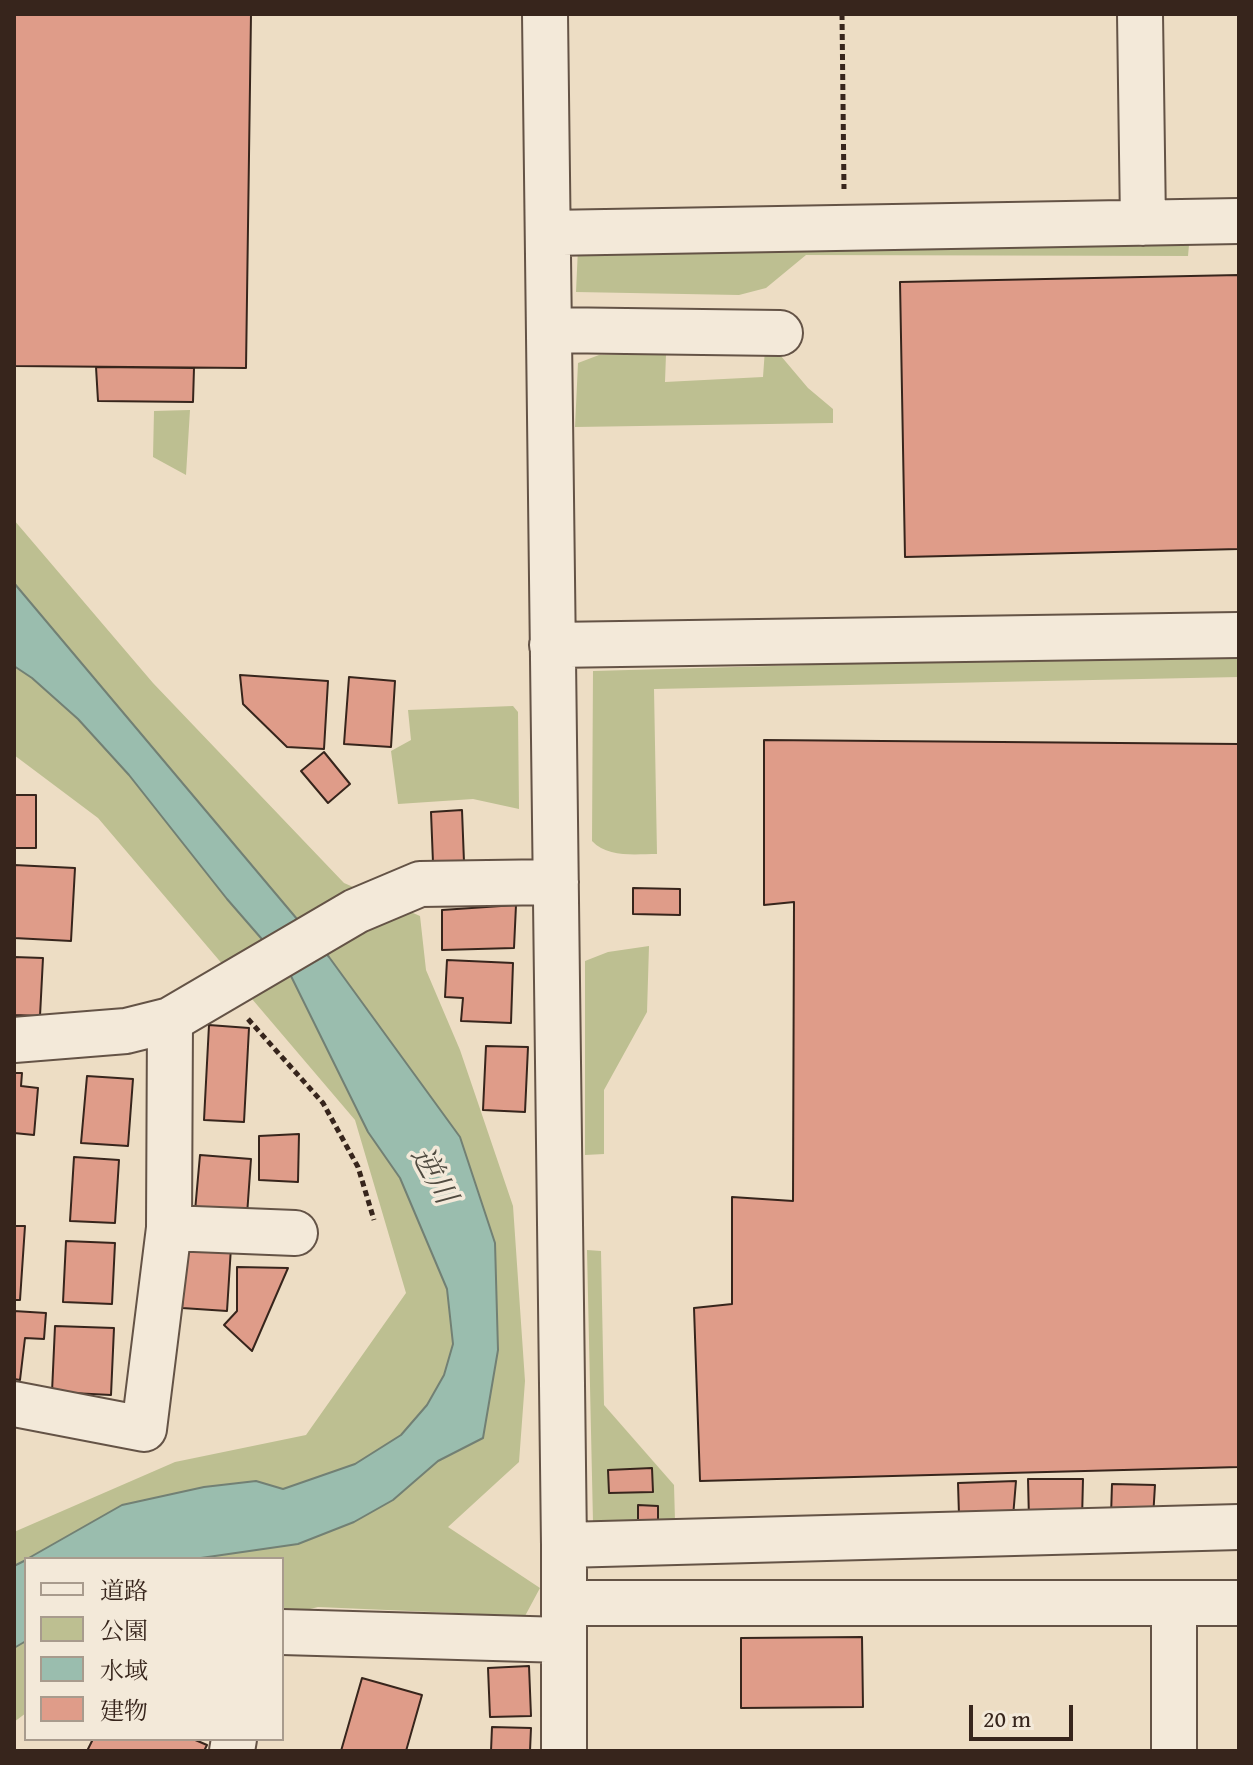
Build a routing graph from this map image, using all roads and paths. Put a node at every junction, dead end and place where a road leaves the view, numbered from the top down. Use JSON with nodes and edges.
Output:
{"nodes":[{"id":1,"x":545,"y":14,"type":"edge"},
{"id":2,"x":842,"y":14,"type":"edge"},
{"id":3,"x":1140,"y":14,"type":"edge"},
{"id":4,"x":845,"y":198,"type":"dead end"},
{"id":5,"x":1239,"y":221,"type":"edge"},
{"id":6,"x":1143,"y":223,"type":"junction"},
{"id":7,"x":548,"y":233,"type":"junction"},
{"id":8,"x":549,"y":330,"type":"junction"},
{"id":9,"x":780,"y":333,"type":"dead end"},
{"id":10,"x":1239,"y":635,"type":"edge"},
{"id":11,"x":552,"y":645,"type":"junction"},
{"id":12,"x":556,"y":882,"type":"junction"},
{"id":13,"x":197,"y":1003,"type":"junction"},
{"id":14,"x":14,"y":1040,"type":"edge"},
{"id":15,"x":374,"y":1220,"type":"dead end"},
{"id":16,"x":169,"y":1228,"type":"junction"},
{"id":17,"x":295,"y":1233,"type":"dead end"},
{"id":18,"x":14,"y":1404,"type":"edge"},
{"id":19,"x":1239,"y":1527,"type":"edge"},
{"id":20,"x":564,"y":1545,"type":"junction"},
{"id":21,"x":1174,"y":1603,"type":"junction"},
{"id":22,"x":1239,"y":1603,"type":"edge"},
{"id":23,"x":565,"y":1622,"type":"junction"},
{"id":24,"x":284,"y":1632,"type":"edge"},
{"id":25,"x":564,"y":1751,"type":"edge"},
{"id":26,"x":1174,"y":1751,"type":"edge"}],
"edges":[{"from":1,"to":7,"type":"street"},
{"from":2,"to":4,"type":"path"},
{"from":3,"to":6,"type":"street"},
{"from":5,"to":6,"type":"street"},
{"from":6,"to":7,"type":"street"},
{"from":7,"to":8,"type":"street"},
{"from":8,"to":9,"type":"street"},
{"from":8,"to":11,"type":"street"},
{"from":10,"to":11,"type":"street"},
{"from":11,"to":12,"type":"street"},
{"from":12,"to":13,"type":"street"},
{"from":12,"to":20,"type":"street"},
{"from":13,"to":14,"type":"street"},
{"from":13,"to":15,"type":"path"},
{"from":13,"to":16,"type":"street"},
{"from":16,"to":17,"type":"street"},
{"from":16,"to":18,"type":"street"},
{"from":19,"to":20,"type":"street"},
{"from":20,"to":23,"type":"street"},
{"from":21,"to":22,"type":"street"},
{"from":21,"to":23,"type":"street"},
{"from":21,"to":26,"type":"street"},
{"from":23,"to":24,"type":"street"},
{"from":23,"to":25,"type":"street"}]}
